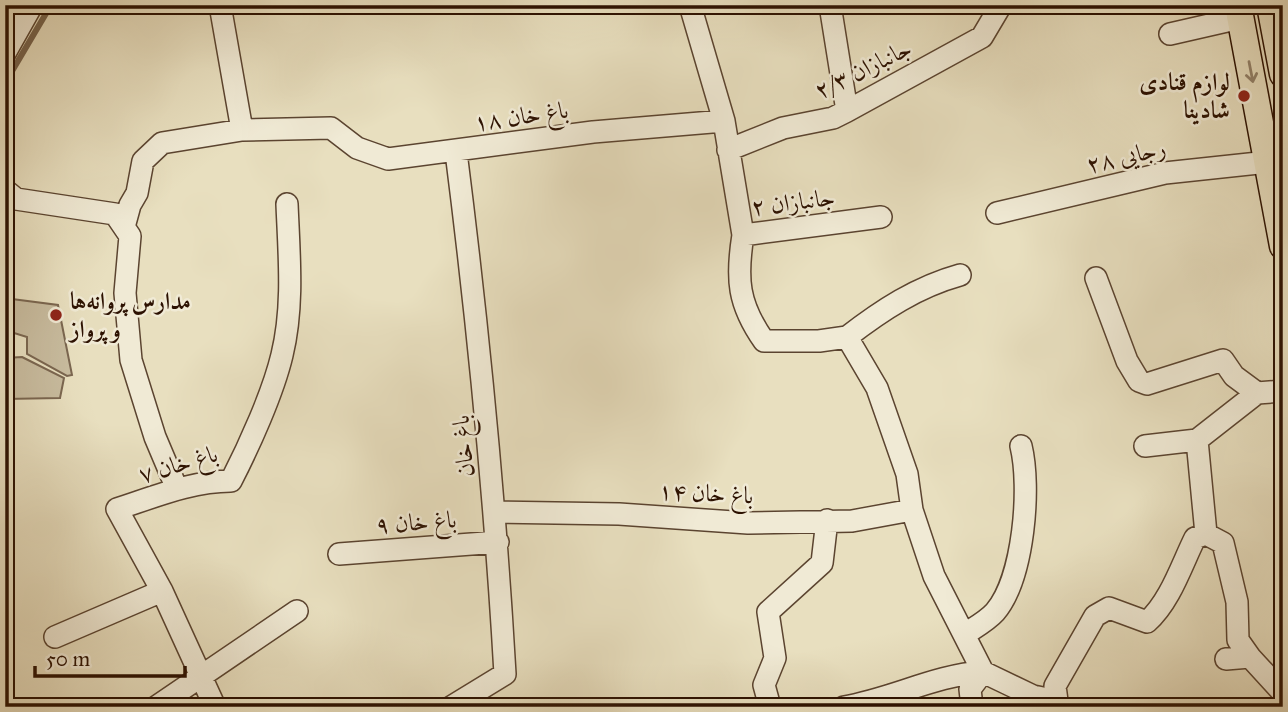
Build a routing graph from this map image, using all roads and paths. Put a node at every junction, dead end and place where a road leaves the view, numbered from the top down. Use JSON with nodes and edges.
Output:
{"nodes":[{"id":1,"x":32,"y":5,"type":"edge"},
{"id":2,"x":220,"y":5,"type":"edge"},
{"id":3,"x":690,"y":5,"type":"edge"},
{"id":4,"x":830,"y":5,"type":"edge"},
{"id":5,"x":1001,"y":5,"type":"edge"},
{"id":6,"x":1270,"y":5,"type":"edge"},
{"id":7,"x":1239,"y":12,"type":"edge"},
{"id":8,"x":1170,"y":34,"type":"dead end"},
{"id":9,"x":5,"y":52,"type":"edge"},
{"id":10,"x":1283,"y":74,"type":"edge"},
{"id":11,"x":846,"y":111,"type":"junction"},
{"id":12,"x":724,"y":121,"type":"junction"},
{"id":13,"x":242,"y":131,"type":"junction"},
{"id":14,"x":728,"y":150,"type":"junction"},
{"id":15,"x":456,"y":152,"type":"junction"},
{"id":16,"x":1268,"y":162,"type":"junction"},
{"id":17,"x":5,"y":190,"type":"edge"},
{"id":18,"x":287,"y":204,"type":"dead end"},
{"id":19,"x":997,"y":213,"type":"dead end"},
{"id":20,"x":881,"y":217,"type":"dead end"},
{"id":21,"x":124,"y":227,"type":"junction"},
{"id":22,"x":743,"y":236,"type":"junction"},
{"id":23,"x":1283,"y":246,"type":"edge"},
{"id":24,"x":960,"y":275,"type":"dead end"},
{"id":25,"x":1096,"y":278,"type":"dead end"},
{"id":26,"x":847,"y":337,"type":"junction"},
{"id":27,"x":1283,"y":391,"type":"edge"},
{"id":28,"x":1257,"y":393,"type":"junction"},
{"id":29,"x":1198,"y":440,"type":"junction"},
{"id":30,"x":1021,"y":446,"type":"dead end"},
{"id":31,"x":1145,"y":446,"type":"dead end"},
{"id":32,"x":177,"y":489,"type":"junction"},
{"id":33,"x":912,"y":510,"type":"junction"},
{"id":34,"x":495,"y":512,"type":"junction"},
{"id":35,"x":827,"y":520,"type":"junction"},
{"id":36,"x":1206,"y":534,"type":"junction"},
{"id":37,"x":498,"y":542,"type":"junction"},
{"id":38,"x":339,"y":554,"type":"dead end"},
{"id":39,"x":162,"y":591,"type":"junction"},
{"id":40,"x":297,"y":611,"type":"dead end"},
{"id":41,"x":965,"y":635,"type":"junction"},
{"id":42,"x":55,"y":637,"type":"dead end"},
{"id":43,"x":1250,"y":657,"type":"junction"},
{"id":44,"x":1226,"y":659,"type":"dead end"},
{"id":45,"x":983,"y":673,"type":"junction"},
{"id":46,"x":201,"y":677,"type":"junction"},
{"id":47,"x":1283,"y":693,"type":"edge"},
{"id":48,"x":1058,"y":704,"type":"edge"},
{"id":49,"x":156,"y":707,"type":"edge"},
{"id":50,"x":215,"y":707,"type":"edge"},
{"id":51,"x":451,"y":707,"type":"edge"},
{"id":52,"x":770,"y":707,"type":"edge"},
{"id":53,"x":844,"y":707,"type":"edge"},
{"id":54,"x":972,"y":707,"type":"edge"}],
"edges":[{"from":1,"to":9,"type":"street"},
{"from":2,"to":13,"type":"street"},
{"from":3,"to":12,"type":"street","name":"جانبازان ۲"},
{"from":4,"to":11,"type":"street"},
{"from":5,"to":11,"type":"street","name":"جانبازان ۲/۳"},
{"from":6,"to":10,"type":"main road"},
{"from":7,"to":8,"type":"street"},
{"from":7,"to":16,"type":"main road","one_way":true},
{"from":11,"to":14,"type":"street","name":"جانبازان ۲/۳"},
{"from":12,"to":14,"type":"street","name":"جانبازان ۲"},
{"from":12,"to":15,"type":"street","name":"باغ خان ۱۸"},
{"from":13,"to":15,"type":"street","name":"باغ خان ۱۸"},
{"from":13,"to":21,"type":"street","name":"باغ خان ۱۸"},
{"from":14,"to":22,"type":"street","name":"جانبازان ۲"},
{"from":15,"to":34,"type":"street","name":"باغ خان"},
{"from":16,"to":19,"type":"street","name":"رجایی ۲۸"},
{"from":16,"to":23,"type":"main road"},
{"from":17,"to":21,"type":"street"},
{"from":18,"to":32,"type":"street","name":"باغ خان ۷"},
{"from":20,"to":22,"type":"street","name":"جانبازان ۲"},
{"from":21,"to":32,"type":"street"},
{"from":22,"to":26,"type":"street"},
{"from":24,"to":26,"type":"street"},
{"from":25,"to":28,"type":"street"},
{"from":26,"to":33,"type":"street"},
{"from":27,"to":28,"type":"street"},
{"from":28,"to":29,"type":"street"},
{"from":29,"to":31,"type":"street"},
{"from":29,"to":36,"type":"street"},
{"from":30,"to":41,"type":"street"},
{"from":32,"to":39,"type":"street","name":"باغ خان ۷"},
{"from":33,"to":35,"type":"street","name":"باغ خان ۱۴"},
{"from":33,"to":41,"type":"street"},
{"from":34,"to":35,"type":"street","name":"باغ خان ۱۴"},
{"from":34,"to":37,"type":"street","name":"باغ خان"},
{"from":35,"to":52,"type":"street"},
{"from":36,"to":43,"type":"street"},
{"from":36,"to":48,"type":"street"},
{"from":37,"to":38,"type":"street","name":"باغ خان ۹"},
{"from":37,"to":51,"type":"street","name":"باغ خان"},
{"from":39,"to":42,"type":"street"},
{"from":39,"to":46,"type":"street","name":"باغ خان ۷"},
{"from":40,"to":46,"type":"street"},
{"from":41,"to":45,"type":"street"},
{"from":43,"to":44,"type":"street"},
{"from":43,"to":47,"type":"street"},
{"from":45,"to":48,"type":"street"},
{"from":45,"to":53,"type":"street"},
{"from":45,"to":54,"type":"street"},
{"from":46,"to":49,"type":"street"},
{"from":46,"to":50,"type":"street","name":"باغ خان ۷"}]}
